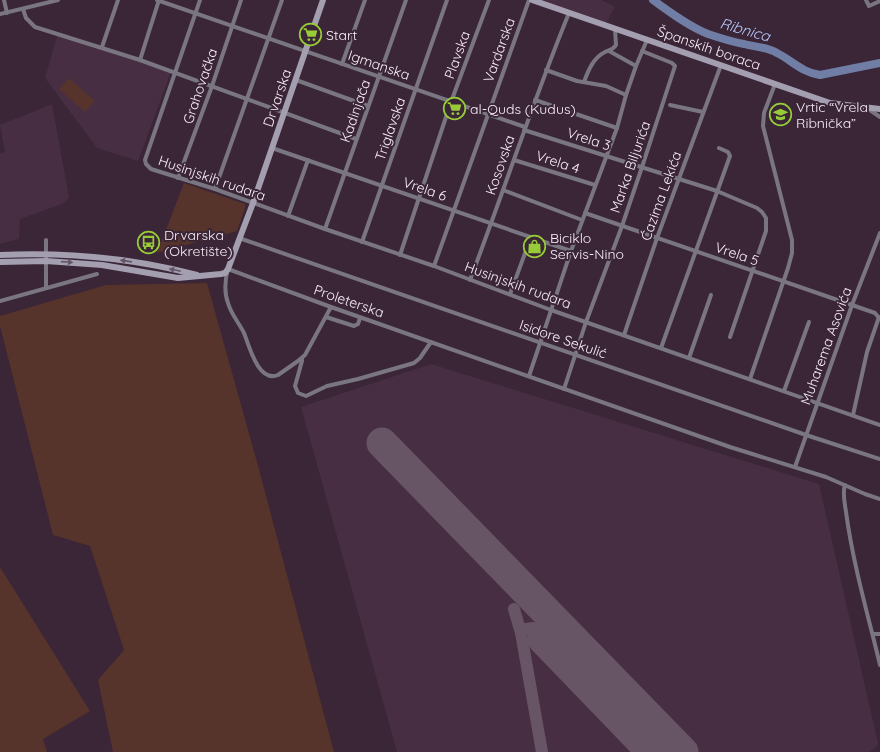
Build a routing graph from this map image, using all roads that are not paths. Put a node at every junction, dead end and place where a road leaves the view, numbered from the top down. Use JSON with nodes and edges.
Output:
{"nodes":[{"id":1,"x":4,"y":0,"type":"edge"},
{"id":2,"x":58,"y":0,"type":"edge"},
{"id":3,"x":118,"y":0,"type":"edge"},
{"id":4,"x":158,"y":0,"type":"edge"},
{"id":5,"x":200,"y":0,"type":"edge"},
{"id":6,"x":241,"y":0,"type":"edge"},
{"id":7,"x":282,"y":0,"type":"edge"},
{"id":8,"x":323,"y":0,"type":"edge"},
{"id":9,"x":365,"y":0,"type":"edge"},
{"id":10,"x":406,"y":0,"type":"edge"},
{"id":11,"x":447,"y":0,"type":"edge"},
{"id":12,"x":489,"y":0,"type":"edge"},
{"id":13,"x":530,"y":0,"type":"edge"},
{"id":14,"x":548,"y":0,"type":"edge"},
{"id":15,"x":866,"y":0,"type":"edge"},
{"id":16,"x":880,"y":1,"type":"edge"},
{"id":17,"x":542,"y":4,"type":"junction"},
{"id":18,"x":23,"y":9,"type":"junction"},
{"id":19,"x":7,"y":13,"type":"junction"},
{"id":20,"x":196,"y":13,"type":"junction"},
{"id":21,"x":569,"y":13,"type":"junction"},
{"id":22,"x":0,"y":14,"type":"edge"},
{"id":23,"x":232,"y":26,"type":"junction"},
{"id":24,"x":615,"y":29,"type":"junction"},
{"id":25,"x":268,"y":39,"type":"junction"},
{"id":26,"x":647,"y":40,"type":"junction"},
{"id":27,"x":102,"y":47,"type":"junction"},
{"id":28,"x":609,"y":51,"type":"junction"},
{"id":29,"x":642,"y":51,"type":"junction"},
{"id":30,"x":306,"y":52,"type":"junction"},
{"id":31,"x":140,"y":60,"type":"junction"},
{"id":32,"x":342,"y":64,"type":"junction"},
{"id":33,"x":721,"y":65,"type":"junction"},
{"id":34,"x":636,"y":66,"type":"junction"},
{"id":35,"x":546,"y":70,"type":"junction"},
{"id":36,"x":174,"y":73,"type":"junction"},
{"id":37,"x":378,"y":77,"type":"junction"},
{"id":38,"x":296,"y":80,"type":"junction"},
{"id":39,"x":584,"y":82,"type":"junction"},
{"id":40,"x":775,"y":84,"type":"junction"},
{"id":41,"x":212,"y":86,"type":"junction"},
{"id":42,"x":416,"y":89,"type":"junction"},
{"id":43,"x":626,"y":95,"type":"junction"},
{"id":44,"x":247,"y":100,"type":"junction"},
{"id":45,"x":535,"y":100,"type":"junction"},
{"id":46,"x":451,"y":102,"type":"junction"},
{"id":47,"x":670,"y":105,"type":"dead end"},
{"id":48,"x":368,"y":106,"type":"junction"},
{"id":49,"x":867,"y":108,"type":"junction"},
{"id":50,"x":880,"y":109,"type":"edge"},
{"id":51,"x":703,"y":112,"type":"junction"},
{"id":52,"x":284,"y":113,"type":"junction"},
{"id":53,"x":488,"y":115,"type":"junction"},
{"id":54,"x":880,"y":117,"type":"edge"},
{"id":55,"x":524,"y":128,"type":"junction"},
{"id":56,"x":617,"y":128,"type":"junction"},
{"id":57,"x":356,"y":139,"type":"junction"},
{"id":58,"x":272,"y":148,"type":"junction"},
{"id":59,"x":719,"y":148,"type":"dead end"},
{"id":60,"x":606,"y":156,"type":"junction"},
{"id":61,"x":308,"y":160,"type":"junction"},
{"id":62,"x":514,"y":160,"type":"junction"},
{"id":63,"x":642,"y":167,"type":"junction"},
{"id":64,"x":345,"y":173,"type":"junction"},
{"id":65,"x":178,"y":178,"type":"junction"},
{"id":66,"x":679,"y":179,"type":"junction"},
{"id":67,"x":595,"y":185,"type":"junction"},
{"id":68,"x":382,"y":186,"type":"junction"},
{"id":69,"x":215,"y":190,"type":"junction"},
{"id":70,"x":503,"y":190,"type":"junction"},
{"id":71,"x":717,"y":191,"type":"junction"},
{"id":72,"x":419,"y":198,"type":"junction"},
{"id":73,"x":253,"y":203,"type":"junction"},
{"id":74,"x":454,"y":211,"type":"junction"},
{"id":75,"x":585,"y":213,"type":"junction"},
{"id":76,"x":288,"y":216,"type":"junction"},
{"id":77,"x":582,"y":220,"type":"junction"},
{"id":78,"x":491,"y":224,"type":"junction"},
{"id":79,"x":622,"y":226,"type":"junction"},
{"id":80,"x":325,"y":229,"type":"junction"},
{"id":81,"x":880,"y":233,"type":"edge"},
{"id":82,"x":531,"y":237,"type":"junction"},
{"id":83,"x":239,"y":238,"type":"junction"},
{"id":84,"x":657,"y":238,"type":"junction"},
{"id":85,"x":46,"y":240,"type":"dead end"},
{"id":86,"x":362,"y":242,"type":"junction"},
{"id":87,"x":571,"y":251,"type":"junction"},
{"id":88,"x":696,"y":251,"type":"junction"},
{"id":89,"x":0,"y":255,"type":"edge"},
{"id":90,"x":400,"y":255,"type":"junction"},
{"id":91,"x":46,"y":258,"type":"junction"},
{"id":92,"x":0,"y":262,"type":"edge"},
{"id":93,"x":434,"y":266,"type":"junction"},
{"id":94,"x":228,"y":269,"type":"junction"},
{"id":95,"x":753,"y":271,"type":"junction"},
{"id":96,"x":97,"y":274,"type":"dead end"},
{"id":97,"x":470,"y":280,"type":"junction"},
{"id":98,"x":783,"y":281,"type":"junction"},
{"id":99,"x":46,"y":288,"type":"junction"},
{"id":100,"x":510,"y":294,"type":"junction"},
{"id":101,"x":711,"y":295,"type":"dead end"},
{"id":102,"x":0,"y":300,"type":"edge"},
{"id":103,"x":852,"y":305,"type":"junction"},
{"id":104,"x":330,"y":307,"type":"junction"},
{"id":105,"x":551,"y":310,"type":"junction"},
{"id":106,"x":326,"y":317,"type":"junction"},
{"id":107,"x":360,"y":318,"type":"junction"},
{"id":108,"x":879,"y":318,"type":"edge"},
{"id":109,"x":586,"y":322,"type":"junction"},
{"id":110,"x":809,"y":322,"type":"dead end"},
{"id":111,"x":624,"y":335,"type":"junction"},
{"id":112,"x":730,"y":337,"type":"dead end"},
{"id":113,"x":431,"y":342,"type":"junction"},
{"id":114,"x":541,"y":343,"type":"junction"},
{"id":115,"x":661,"y":348,"type":"junction"},
{"id":116,"x":575,"y":355,"type":"junction"},
{"id":117,"x":689,"y":358,"type":"junction"},
{"id":118,"x":302,"y":359,"type":"junction"},
{"id":119,"x":529,"y":376,"type":"junction"},
{"id":120,"x":750,"y":379,"type":"junction"},
{"id":121,"x":564,"y":389,"type":"junction"},
{"id":122,"x":784,"y":391,"type":"junction"},
{"id":123,"x":817,"y":403,"type":"junction"},
{"id":124,"x":853,"y":415,"type":"junction"},
{"id":125,"x":880,"y":424,"type":"edge"},
{"id":126,"x":806,"y":435,"type":"junction"},
{"id":127,"x":880,"y":459,"type":"edge"},
{"id":128,"x":795,"y":467,"type":"junction"},
{"id":129,"x":845,"y":485,"type":"junction"},
{"id":130,"x":880,"y":499,"type":"edge"},
{"id":131,"x":873,"y":634,"type":"junction"},
{"id":132,"x":880,"y":634,"type":"edge"},
{"id":133,"x":880,"y":665,"type":"edge"}],
"edges":[{"from":1,"to":19,"type":"street"},
{"from":2,"to":18,"type":"street"},
{"from":3,"to":27,"type":"street"},
{"from":4,"to":20,"type":"street","name":"Igmanska"},
{"from":4,"to":31,"type":"street"},
{"from":5,"to":20,"type":"street"},
{"from":6,"to":23,"type":"street","name":"Grahovačka"},
{"from":7,"to":25,"type":"street"},
{"from":8,"to":30,"type":"main road","name":"Drvarska"},
{"from":9,"to":32,"type":"street"},
{"from":10,"to":37,"type":"street","name":"Kadinjača"},
{"from":11,"to":42,"type":"street","name":"Triglavska"},
{"from":12,"to":46,"type":"street","name":"Plavska"},
{"from":13,"to":17,"type":"main road","name":"Španskih boraca"},
{"from":13,"to":53,"type":"street","name":"Vardarska"},
{"from":14,"to":17,"type":"street"},
{"from":15,"to":16,"type":"street"},
{"from":17,"to":21,"type":"main road","name":"Španskih boraca"},
{"from":18,"to":19,"type":"street"},
{"from":18,"to":27,"type":"street"},
{"from":19,"to":22,"type":"street"},
{"from":20,"to":23,"type":"street","name":"Igmanska"},
{"from":20,"to":36,"type":"street"},
{"from":21,"to":24,"type":"main road","name":"Španskih boraca"},
{"from":21,"to":35,"type":"street","name":"Kosovska"},
{"from":23,"to":25,"type":"street","name":"Igmanska"},
{"from":23,"to":41,"type":"street","name":"Grahovačka"},
{"from":24,"to":26,"type":"main road","name":"Španskih boraca"},
{"from":24,"to":28,"type":"street"},
{"from":25,"to":30,"type":"street","name":"Igmanska"},
{"from":25,"to":44,"type":"street"},
{"from":26,"to":29,"type":"street"},
{"from":26,"to":33,"type":"main road","name":"Španskih boraca"},
{"from":27,"to":31,"type":"street"},
{"from":28,"to":34,"type":"street"},
{"from":28,"to":39,"type":"street"},
{"from":29,"to":34,"type":"street"},
{"from":29,"to":63,"type":"street","name":"Marka Biljurića"},
{"from":30,"to":32,"type":"street","name":"Igmanska"},
{"from":30,"to":38,"type":"main road","name":"Drvarska"},
{"from":31,"to":36,"type":"street"},
{"from":32,"to":37,"type":"street","name":"Igmanska"},
{"from":33,"to":40,"type":"main road","name":"Španskih boraca"},
{"from":33,"to":51,"type":"street","name":"Ćazima Lekića"},
{"from":34,"to":43,"type":"street"},
{"from":35,"to":39,"type":"street"},
{"from":35,"to":45,"type":"street","name":"Kosovska"},
{"from":36,"to":41,"type":"street"},
{"from":36,"to":65,"type":"street","name":"Husinjskih rudara"},
{"from":37,"to":42,"type":"street","name":"Igmanska"},
{"from":37,"to":48,"type":"street","name":"Kadinjača"},
{"from":38,"to":48,"type":"street"},
{"from":38,"to":52,"type":"main road","name":"Drvarska"},
{"from":39,"to":43,"type":"street"},
{"from":40,"to":49,"type":"main road","name":"Španskih boraca"},
{"from":40,"to":98,"type":"street"},
{"from":41,"to":44,"type":"street"},
{"from":41,"to":65,"type":"street","name":"Grahovačka"},
{"from":42,"to":46,"type":"street","name":"Igmanska"},
{"from":42,"to":68,"type":"street","name":"Triglavska"},
{"from":43,"to":56,"type":"street"},
{"from":44,"to":52,"type":"street"},
{"from":44,"to":69,"type":"street"},
{"from":45,"to":55,"type":"street","name":"Kosovska"},
{"from":45,"to":56,"type":"street"},
{"from":46,"to":53,"type":"street","name":"Igmanska"},
{"from":46,"to":72,"type":"street","name":"Plavska"},
{"from":47,"to":51,"type":"street"},
{"from":48,"to":57,"type":"street","name":"Kadinjača"},
{"from":49,"to":50,"type":"main road","name":"Španskih boraca"},
{"from":49,"to":54,"type":"street"},
{"from":51,"to":66,"type":"street","name":"Ćazima Lekića"},
{"from":52,"to":57,"type":"street"},
{"from":52,"to":58,"type":"main road","name":"Drvarska"},
{"from":53,"to":55,"type":"street","name":"Igmanska"},
{"from":53,"to":74,"type":"street","name":"Vardarska"},
{"from":55,"to":60,"type":"street","name":"Vrela 3"},
{"from":55,"to":62,"type":"street","name":"Kosovska"},
{"from":56,"to":60,"type":"street"},
{"from":57,"to":64,"type":"street","name":"Kadinjača"},
{"from":58,"to":61,"type":"street","name":"Vrela 6"},
{"from":58,"to":73,"type":"main road","name":"Drvarska"},
{"from":59,"to":71,"type":"street"},
{"from":60,"to":63,"type":"street","name":"Vrela 3"},
{"from":60,"to":67,"type":"street"},
{"from":61,"to":64,"type":"street","name":"Vrela 6"},
{"from":61,"to":76,"type":"street"},
{"from":62,"to":67,"type":"street","name":"Vrela 4"},
{"from":62,"to":70,"type":"street","name":"Kosovska"},
{"from":63,"to":66,"type":"street","name":"Vrela 3"},
{"from":63,"to":79,"type":"street","name":"Marka Biljurića"},
{"from":64,"to":68,"type":"street","name":"Vrela 6"},
{"from":64,"to":80,"type":"street","name":"Kadinjača"},
{"from":65,"to":69,"type":"street","name":"Husinjskih rudara"},
{"from":66,"to":71,"type":"street","name":"Vrela 3"},
{"from":66,"to":84,"type":"street","name":"Ćazima Lekića"},
{"from":67,"to":75,"type":"street"},
{"from":68,"to":72,"type":"street","name":"Vrela 6"},
{"from":68,"to":86,"type":"street","name":"Triglavska"},
{"from":69,"to":73,"type":"street","name":"Husinjskih rudara"},
{"from":70,"to":77,"type":"street"},
{"from":70,"to":78,"type":"street","name":"Kosovska"},
{"from":71,"to":88,"type":"street"},
{"from":71,"to":95,"type":"street","name":"Vrela 3"},
{"from":72,"to":74,"type":"street","name":"Vrela 6"},
{"from":72,"to":90,"type":"street","name":"Plavska"},
{"from":73,"to":76,"type":"street","name":"Husinjskih rudara"},
{"from":73,"to":83,"type":"main road"},
{"from":74,"to":78,"type":"street","name":"Vrela 6"},
{"from":74,"to":93,"type":"street","name":"Vardarska"},
{"from":75,"to":77,"type":"street"},
{"from":75,"to":79,"type":"street","name":"Vrela 5"},
{"from":76,"to":80,"type":"street","name":"Husinjskih rudara"},
{"from":77,"to":87,"type":"street"},
{"from":78,"to":82,"type":"street","name":"Vrela 6"},
{"from":78,"to":97,"type":"street","name":"Kosovska"},
{"from":79,"to":84,"type":"street","name":"Vrela 5"},
{"from":79,"to":109,"type":"street","name":"Marka Biljurića"},
{"from":80,"to":86,"type":"street","name":"Husinjskih rudara"},
{"from":81,"to":103,"type":"street","name":"Muharema Asovića"},
{"from":82,"to":87,"type":"street","name":"Vrela 6"},
{"from":82,"to":100,"type":"street"},
{"from":83,"to":94,"type":"main road"},
{"from":83,"to":114,"type":"street","name":"Isidore Sekulić"},
{"from":84,"to":88,"type":"street","name":"Vrela 5"},
{"from":84,"to":111,"type":"street","name":"Ćazima Lekića"},
{"from":85,"to":91,"type":"street"},
{"from":86,"to":90,"type":"street","name":"Husinjskih rudara"},
{"from":87,"to":105,"type":"street"},
{"from":88,"to":95,"type":"street","name":"Vrela 5"},
{"from":88,"to":115,"type":"street"},
{"from":89,"to":91,"type":"main road"},
{"from":90,"to":93,"type":"street","name":"Husinjskih rudara"},
{"from":91,"to":92,"type":"main road"},
{"from":91,"to":94,"type":"main road"},
{"from":91,"to":99,"type":"street"},
{"from":93,"to":97,"type":"street","name":"Husinjskih rudara"},
{"from":94,"to":104,"type":"street","name":"Proleterska"},
{"from":94,"to":118,"type":"street"},
{"from":95,"to":98,"type":"street","name":"Vrela 5"},
{"from":95,"to":112,"type":"street"},
{"from":96,"to":99,"type":"street"},
{"from":97,"to":100,"type":"street","name":"Husinjskih rudara"},
{"from":98,"to":103,"type":"street","name":"Vrela 5"},
{"from":98,"to":120,"type":"street"},
{"from":99,"to":102,"type":"street"},
{"from":100,"to":105,"type":"street","name":"Husinjskih rudara"},
{"from":101,"to":117,"type":"street"},
{"from":103,"to":108,"type":"street","name":"Vrela 5"},
{"from":103,"to":123,"type":"street","name":"Muharema Asovića"},
{"from":104,"to":106,"type":"street"},
{"from":104,"to":107,"type":"street","name":"Proleterska"},
{"from":105,"to":109,"type":"street","name":"Husinjskih rudara"},
{"from":105,"to":114,"type":"street"},
{"from":106,"to":107,"type":"street"},
{"from":106,"to":118,"type":"street"},
{"from":107,"to":113,"type":"street","name":"Proleterska"},
{"from":108,"to":124,"type":"street"},
{"from":109,"to":111,"type":"street","name":"Husinjskih rudara"},
{"from":109,"to":116,"type":"street","name":"Marka Biljurića"},
{"from":110,"to":122,"type":"street"},
{"from":111,"to":115,"type":"street","name":"Husinjskih rudara"},
{"from":113,"to":118,"type":"street"},
{"from":113,"to":119,"type":"street","name":"Proleterska"},
{"from":114,"to":116,"type":"street","name":"Isidore Sekulić"},
{"from":114,"to":119,"type":"street"},
{"from":115,"to":117,"type":"street","name":"Husinjskih rudara"},
{"from":116,"to":121,"type":"street","name":"Marka Biljurića"},
{"from":116,"to":126,"type":"street","name":"Isidore Sekulić"},
{"from":117,"to":120,"type":"street","name":"Husinjskih rudara"},
{"from":119,"to":121,"type":"street","name":"Proleterska"},
{"from":120,"to":122,"type":"street","name":"Husinjskih rudara"},
{"from":121,"to":128,"type":"street","name":"Proleterska"},
{"from":122,"to":123,"type":"street","name":"Husinjskih rudara"},
{"from":123,"to":124,"type":"street","name":"Husinjskih rudara"},
{"from":123,"to":126,"type":"street","name":"Muharema Asovića"},
{"from":124,"to":125,"type":"street","name":"Husinjskih rudara"},
{"from":126,"to":127,"type":"street","name":"Isidore Sekulić"},
{"from":126,"to":128,"type":"street","name":"Muharema Asovića"},
{"from":128,"to":129,"type":"street","name":"Proleterska"},
{"from":129,"to":130,"type":"street","name":"Proleterska"},
{"from":129,"to":131,"type":"street"},
{"from":131,"to":132,"type":"street"},
{"from":131,"to":133,"type":"street"}]}
